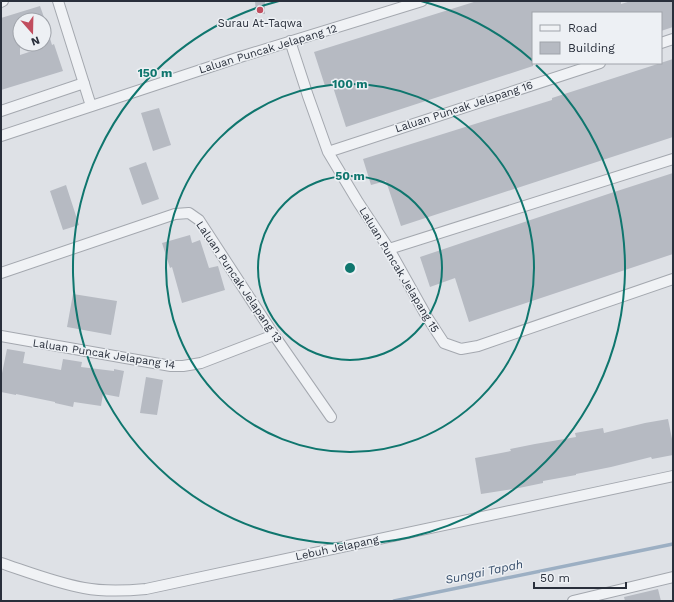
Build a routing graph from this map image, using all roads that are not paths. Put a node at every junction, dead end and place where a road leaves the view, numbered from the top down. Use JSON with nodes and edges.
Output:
{"nodes":[{"id":1,"x":58,"y":1,"type":"edge"},
{"id":2,"x":422,"y":1,"type":"edge"},
{"id":3,"x":673,"y":39,"type":"edge"},
{"id":4,"x":290,"y":41,"type":"junction"},
{"id":5,"x":662,"y":43,"type":"edge"},
{"id":6,"x":597,"y":64,"type":"edge"},
{"id":7,"x":84,"y":83,"type":"junction"},
{"id":8,"x":91,"y":106,"type":"junction"},
{"id":9,"x":1,"y":111,"type":"edge"},
{"id":10,"x":1,"y":136,"type":"edge"},
{"id":11,"x":328,"y":152,"type":"junction"},
{"id":12,"x":673,"y":159,"type":"edge"},
{"id":13,"x":389,"y":249,"type":"junction"},
{"id":14,"x":1,"y":273,"type":"edge"},
{"id":15,"x":673,"y":279,"type":"edge"},
{"id":16,"x":274,"y":335,"type":"junction"},
{"id":17,"x":1,"y":336,"type":"edge"},
{"id":18,"x":331,"y":417,"type":"dead end"},
{"id":19,"x":673,"y":476,"type":"edge"},
{"id":20,"x":1,"y":563,"type":"edge"},
{"id":21,"x":673,"y":577,"type":"edge"},
{"id":22,"x":606,"y":597,"type":"edge"},
{"id":23,"x":573,"y":601,"type":"edge"}],
"edges":[{"from":1,"to":7,"type":"street"},
{"from":2,"to":4,"type":"street","name":"Laluan Puncak Jelapang 12"},
{"from":3,"to":5,"type":"street"},
{"from":4,"to":8,"type":"street","name":"Laluan Puncak Jelapang 12"},
{"from":4,"to":11,"type":"street","name":"Laluan Puncak Jelapang 15"},
{"from":6,"to":11,"type":"street","name":"Laluan Puncak Jelapang 16"},
{"from":7,"to":8,"type":"street"},
{"from":7,"to":9,"type":"street"},
{"from":8,"to":10,"type":"street","name":"Laluan Puncak Jelapang 12"},
{"from":11,"to":13,"type":"street","name":"Laluan Puncak Jelapang 15"},
{"from":12,"to":13,"type":"street"},
{"from":13,"to":15,"type":"street","name":"Laluan Puncak Jelapang 15"},
{"from":14,"to":16,"type":"street","name":"Laluan Puncak Jelapang 13"},
{"from":16,"to":17,"type":"street","name":"Laluan Puncak Jelapang 14"},
{"from":16,"to":18,"type":"street","name":"Laluan Puncak Jelapang 13"},
{"from":19,"to":20,"type":"street","name":"Lebuh Jelapang"},
{"from":21,"to":22,"type":"street"},
{"from":22,"to":23,"type":"street"}]}
